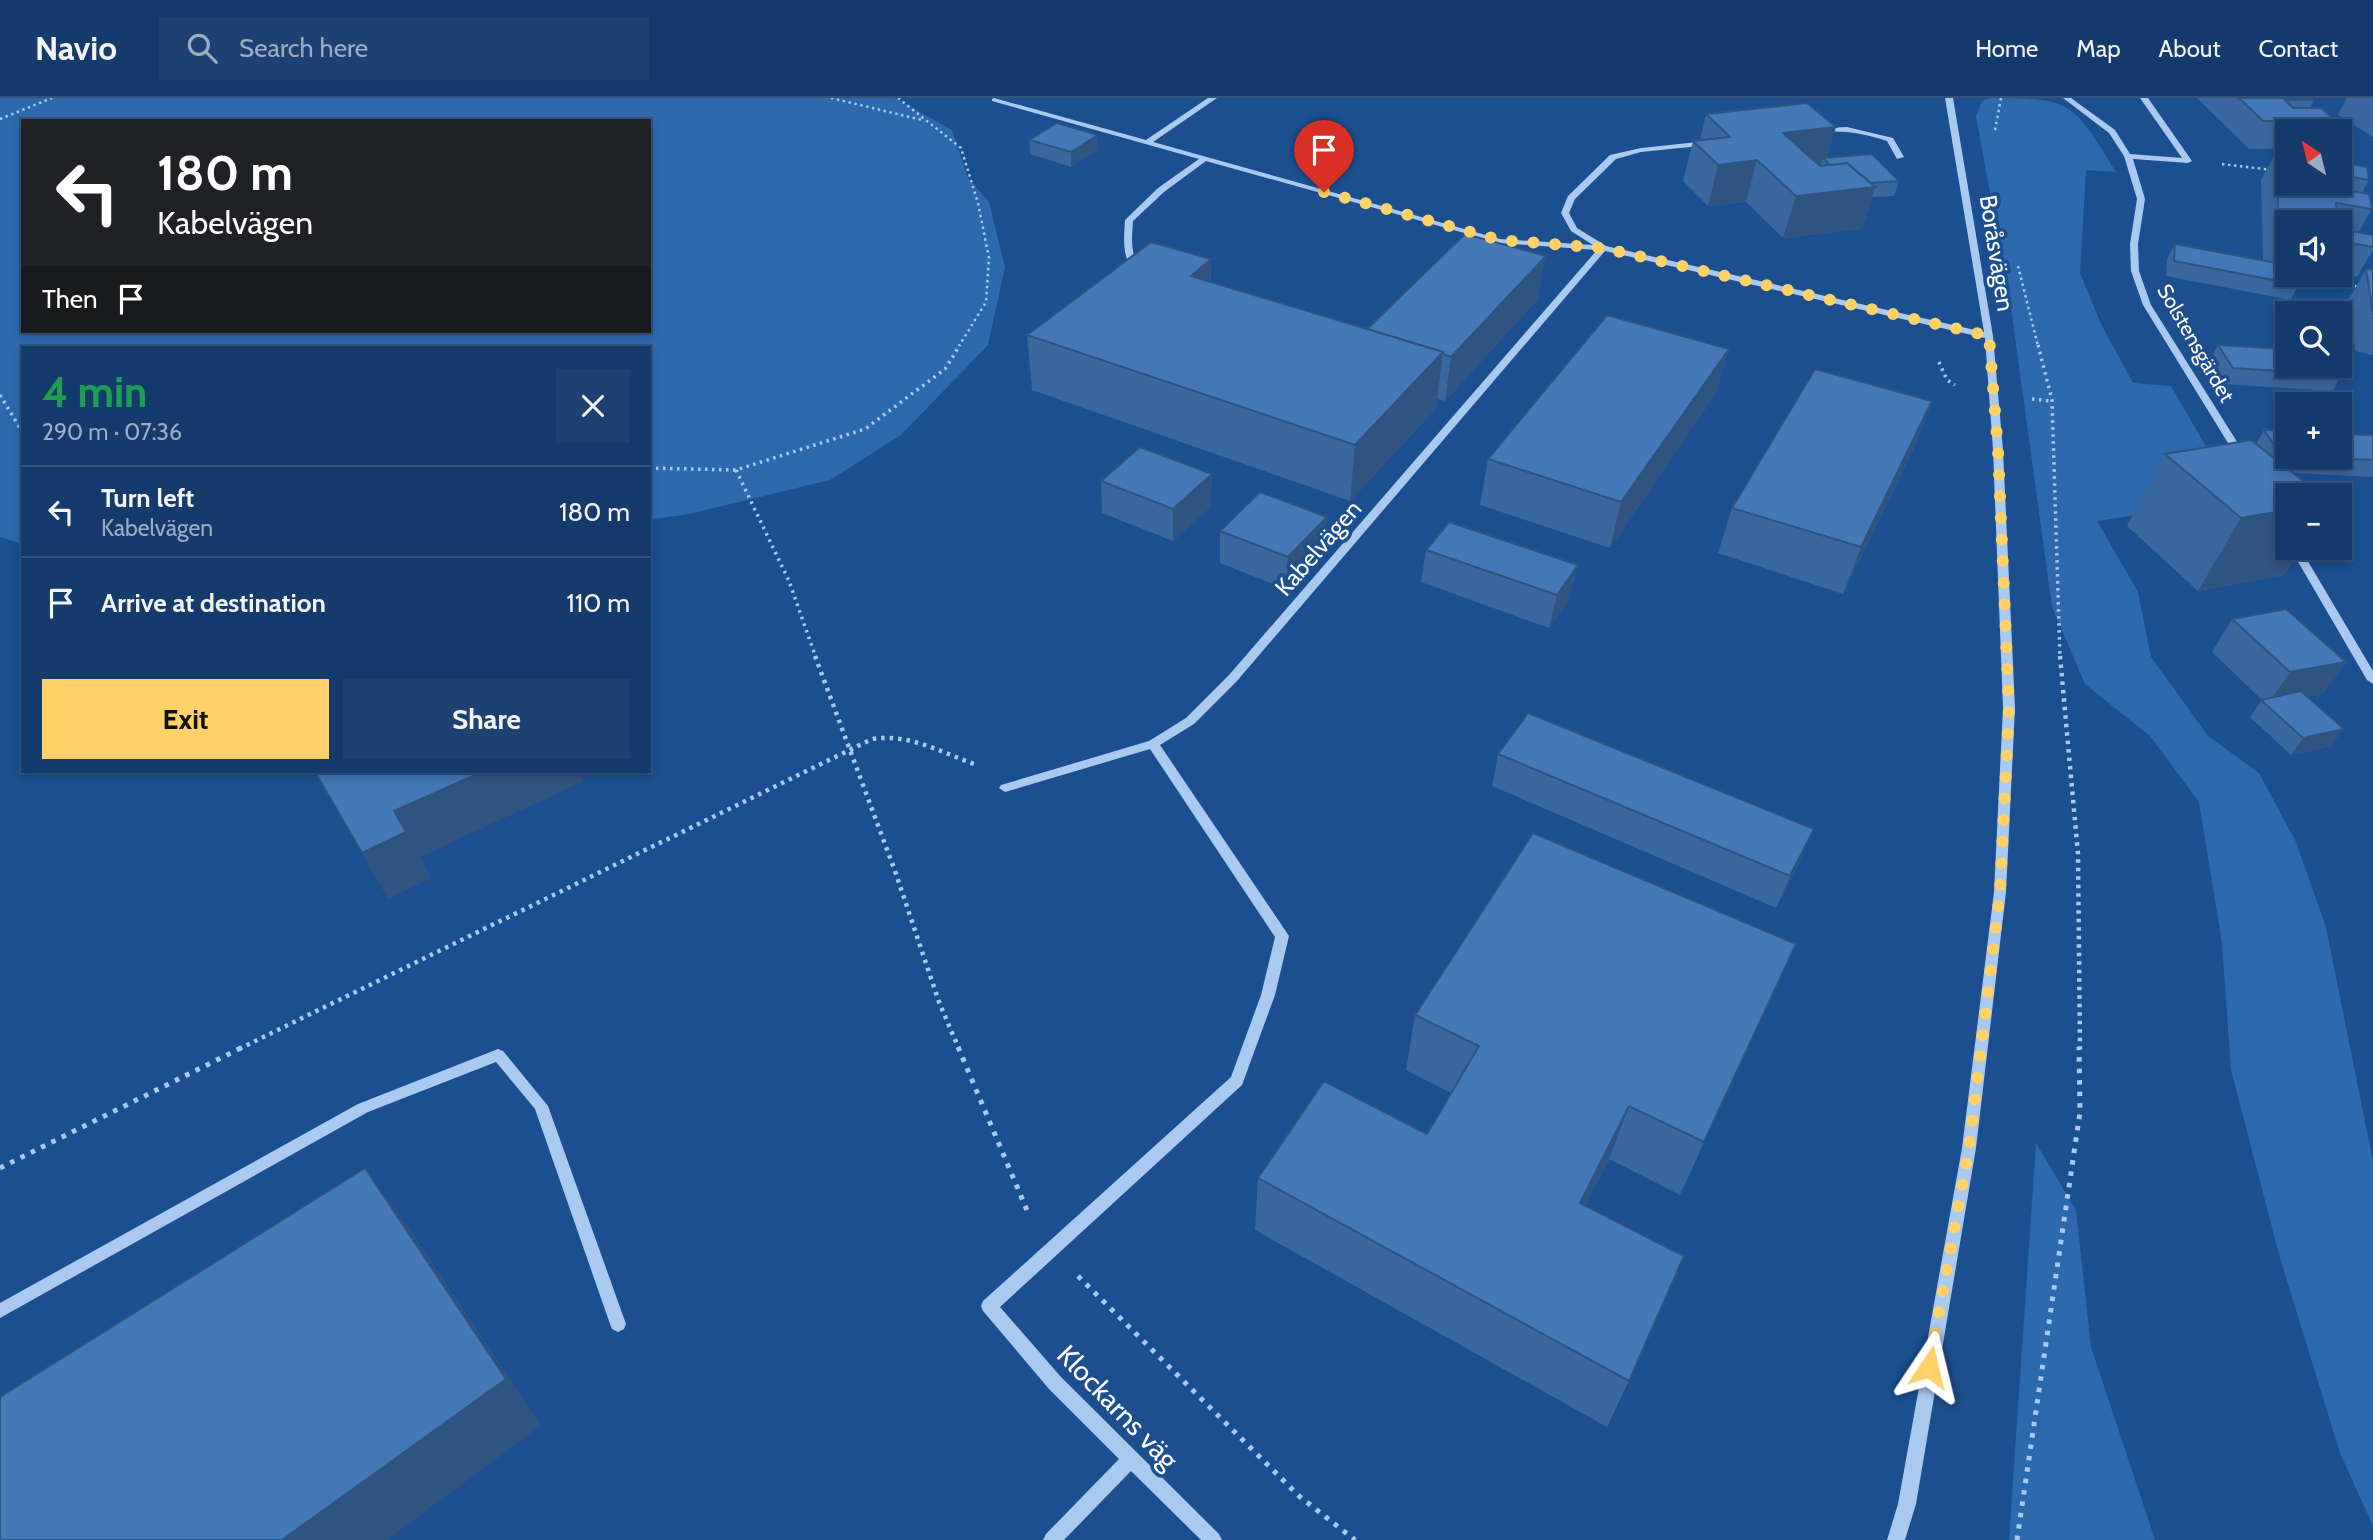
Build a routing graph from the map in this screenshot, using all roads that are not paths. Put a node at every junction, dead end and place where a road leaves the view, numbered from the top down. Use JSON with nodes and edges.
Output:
{"nodes":[{"id":1,"x":1213,"y":98,"type":"edge"},
{"id":2,"x":1949,"y":98,"type":"edge"},
{"id":3,"x":2067,"y":98,"type":"edge"},
{"id":4,"x":2144,"y":98,"type":"edge"},
{"id":5,"x":994,"y":100,"type":"dead end"},
{"id":6,"x":1815,"y":130,"type":"edge"},
{"id":7,"x":1721,"y":141,"type":"edge"},
{"id":8,"x":1146,"y":143,"type":"junction"},
{"id":9,"x":2128,"y":156,"type":"junction"},
{"id":10,"x":1900,"y":157,"type":"dead end"},
{"id":11,"x":1204,"y":159,"type":"junction"},
{"id":12,"x":1603,"y":248,"type":"junction"},
{"id":13,"x":1148,"y":271,"type":"edge"},
{"id":14,"x":1989,"y":336,"type":"junction"},
{"id":15,"x":2249,"y":470,"type":"edge"},
{"id":16,"x":2302,"y":560,"type":"edge"},
{"id":17,"x":2373,"y":680,"type":"edge"},
{"id":18,"x":1153,"y":744,"type":"junction"},
{"id":19,"x":1005,"y":788,"type":"road end"},
{"id":20,"x":0,"y":1311,"type":"edge"},
{"id":21,"x":618,"y":1324,"type":"dead end"},
{"id":22,"x":1131,"y":1459,"type":"junction"},
{"id":23,"x":1052,"y":1540,"type":"edge"},
{"id":24,"x":1213,"y":1540,"type":"edge"},
{"id":25,"x":1896,"y":1540,"type":"edge"}],
"edges":[{"from":1,"to":8,"type":"street"},
{"from":2,"to":14,"type":"street","name":"Boråsvägen"},
{"from":3,"to":9,"type":"street","name":"Solstensgärdet"},
{"from":4,"to":9,"type":"street"},
{"from":5,"to":8,"type":"street"},
{"from":6,"to":10,"type":"street"},
{"from":7,"to":12,"type":"street"},
{"from":8,"to":11,"type":"street"},
{"from":9,"to":15,"type":"street","name":"Solstensgärdet"},
{"from":11,"to":12,"type":"street"},
{"from":11,"to":13,"type":"street"},
{"from":12,"to":14,"type":"street"},
{"from":12,"to":18,"type":"street","name":"Kabelvägen"},
{"from":14,"to":25,"type":"street","name":"Boråsvägen"},
{"from":16,"to":17,"type":"street"},
{"from":18,"to":19,"type":"street","name":"Kabelvägen"},
{"from":18,"to":22,"type":"street","name":"Klockarns väg"},
{"from":20,"to":21,"type":"street"},
{"from":22,"to":23,"type":"street"},
{"from":22,"to":24,"type":"street","name":"Klockarns väg"}]}
